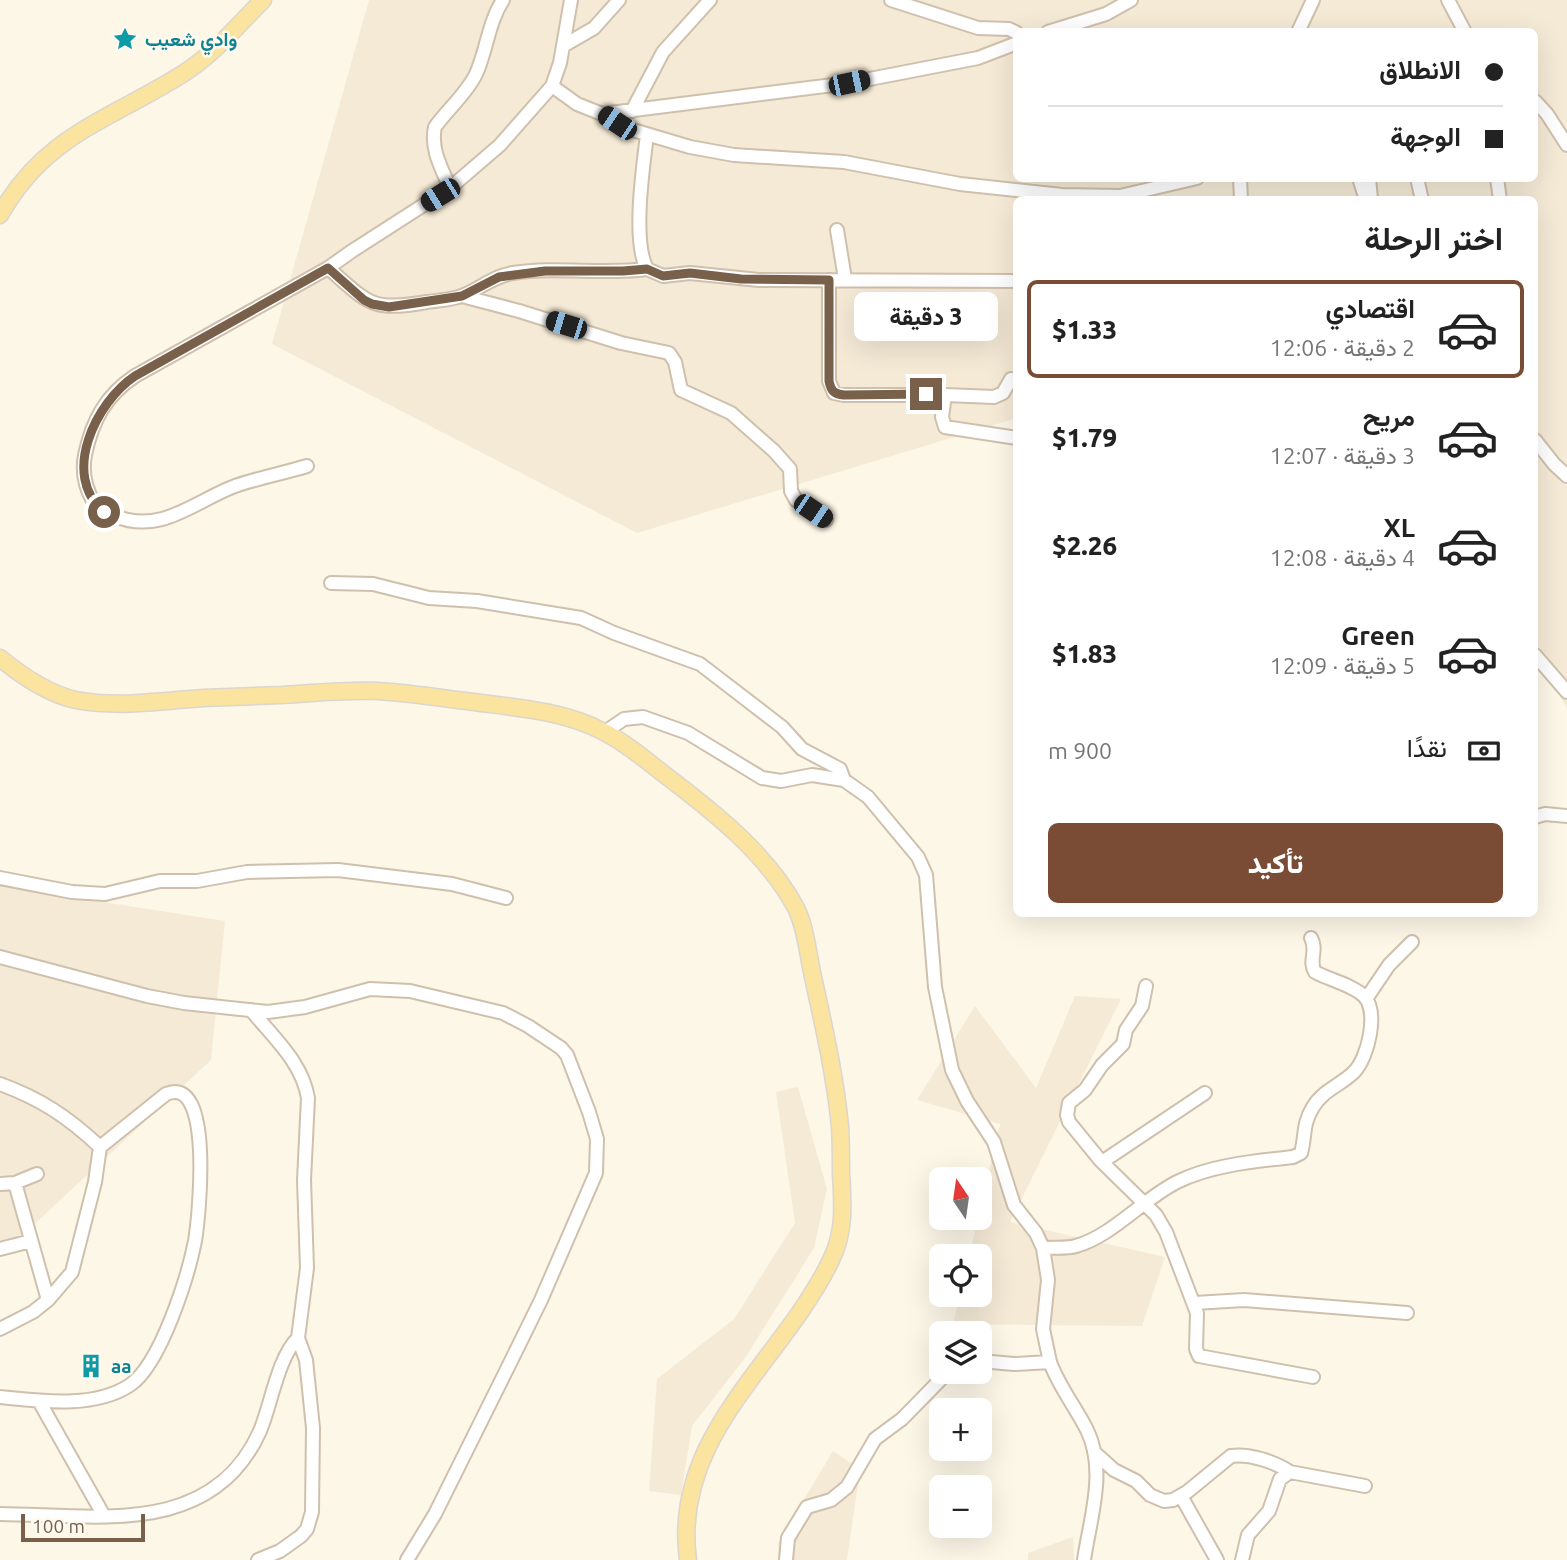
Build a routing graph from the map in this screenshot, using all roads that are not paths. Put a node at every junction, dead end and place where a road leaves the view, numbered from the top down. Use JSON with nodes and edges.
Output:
{"nodes":[{"id":1,"x":263,"y":0,"type":"edge"},
{"id":2,"x":503,"y":0,"type":"edge"},
{"id":3,"x":571,"y":0,"type":"edge"},
{"id":4,"x":619,"y":0,"type":"edge"},
{"id":5,"x":710,"y":0,"type":"edge"},
{"id":6,"x":891,"y":0,"type":"edge"},
{"id":7,"x":1131,"y":0,"type":"edge"},
{"id":8,"x":1313,"y":0,"type":"edge"},
{"id":9,"x":1448,"y":0,"type":"edge"},
{"id":10,"x":1062,"y":28,"type":"edge"},
{"id":11,"x":1300,"y":28,"type":"edge"},
{"id":12,"x":1463,"y":28,"type":"edge"},
{"id":13,"x":1013,"y":31,"type":"edge"},
{"id":14,"x":1013,"y":45,"type":"edge"},
{"id":15,"x":564,"y":46,"type":"junction"},
{"id":16,"x":552,"y":86,"type":"junction"},
{"id":17,"x":1538,"y":104,"type":"edge"},
{"id":18,"x":632,"y":111,"type":"junction"},
{"id":19,"x":602,"y":114,"type":"junction"},
{"id":20,"x":648,"y":135,"type":"junction"},
{"id":21,"x":1567,"y":145,"type":"edge"},
{"id":22,"x":1179,"y":182,"type":"edge"},
{"id":23,"x":450,"y":188,"type":"junction"},
{"id":24,"x":1120,"y":196,"type":"edge"},
{"id":25,"x":1120,"y":196,"type":"edge"},
{"id":26,"x":0,"y":215,"type":"edge"},
{"id":27,"x":837,"y":230,"type":"dead end"},
{"id":28,"x":328,"y":268,"type":"junction"},
{"id":29,"x":647,"y":269,"type":"junction"},
{"id":30,"x":845,"y":279,"type":"junction"},
{"id":31,"x":829,"y":280,"type":"junction"},
{"id":32,"x":1013,"y":284,"type":"edge"},
{"id":33,"x":462,"y":296,"type":"junction"},
{"id":34,"x":1011,"y":379,"type":"dead end"},
{"id":35,"x":945,"y":395,"type":"junction"},
{"id":36,"x":1013,"y":438,"type":"edge"},
{"id":37,"x":1538,"y":444,"type":"edge"},
{"id":38,"x":307,"y":466,"type":"dead end"},
{"id":39,"x":1567,"y":476,"type":"edge"},
{"id":40,"x":826,"y":520,"type":"dead end"},
{"id":41,"x":331,"y":583,"type":"dead end"},
{"id":42,"x":0,"y":658,"type":"edge"},
{"id":43,"x":1538,"y":658,"type":"edge"},
{"id":44,"x":1567,"y":692,"type":"edge"},
{"id":45,"x":605,"y":732,"type":"junction"},
{"id":46,"x":844,"y":780,"type":"junction"},
{"id":47,"x":1538,"y":816,"type":"edge"},
{"id":48,"x":1567,"y":816,"type":"edge"},
{"id":49,"x":0,"y":878,"type":"edge"},
{"id":50,"x":506,"y":898,"type":"dead end"},
{"id":51,"x":1311,"y":938,"type":"dead end"},
{"id":52,"x":1412,"y":942,"type":"dead end"},
{"id":53,"x":0,"y":957,"type":"edge"},
{"id":54,"x":1146,"y":986,"type":"dead end"},
{"id":55,"x":1366,"y":999,"type":"junction"},
{"id":56,"x":251,"y":1010,"type":"junction"},
{"id":57,"x":0,"y":1084,"type":"edge"},
{"id":58,"x":1205,"y":1093,"type":"dead end"},
{"id":59,"x":100,"y":1147,"type":"junction"},
{"id":60,"x":1102,"y":1162,"type":"junction"},
{"id":61,"x":37,"y":1174,"type":"dead end"},
{"id":62,"x":15,"y":1183,"type":"junction"},
{"id":63,"x":0,"y":1184,"type":"edge"},
{"id":64,"x":1144,"y":1204,"type":"junction"},
{"id":65,"x":31,"y":1241,"type":"junction"},
{"id":66,"x":1044,"y":1248,"type":"junction"},
{"id":67,"x":0,"y":1249,"type":"edge"},
{"id":68,"x":48,"y":1300,"type":"junction"},
{"id":69,"x":1195,"y":1303,"type":"junction"},
{"id":70,"x":1407,"y":1313,"type":"dead end"},
{"id":71,"x":0,"y":1329,"type":"edge"},
{"id":72,"x":299,"y":1338,"type":"junction"},
{"id":73,"x":992,"y":1362,"type":"edge"},
{"id":74,"x":1050,"y":1362,"type":"junction"},
{"id":75,"x":1312,"y":1377,"type":"dead end"},
{"id":76,"x":936,"y":1384,"type":"edge"},
{"id":77,"x":0,"y":1397,"type":"edge"},
{"id":78,"x":39,"y":1401,"type":"junction"},
{"id":79,"x":1094,"y":1452,"type":"junction"},
{"id":80,"x":1290,"y":1472,"type":"junction"},
{"id":81,"x":1365,"y":1486,"type":"dead end"},
{"id":82,"x":1181,"y":1496,"type":"junction"},
{"id":83,"x":0,"y":1514,"type":"edge"},
{"id":84,"x":104,"y":1516,"type":"junction"},
{"id":85,"x":258,"y":1560,"type":"edge"},
{"id":86,"x":407,"y":1560,"type":"edge"},
{"id":87,"x":688,"y":1560,"type":"edge"},
{"id":88,"x":786,"y":1560,"type":"edge"},
{"id":89,"x":1084,"y":1560,"type":"edge"},
{"id":90,"x":1217,"y":1560,"type":"edge"},
{"id":91,"x":1242,"y":1560,"type":"edge"}],
"edges":[{"from":1,"to":26,"type":"main road"},
{"from":2,"to":23,"type":"street"},
{"from":3,"to":15,"type":"street"},
{"from":4,"to":15,"type":"street"},
{"from":5,"to":18,"type":"street"},
{"from":6,"to":13,"type":"street"},
{"from":7,"to":10,"type":"street"},
{"from":8,"to":11,"type":"street"},
{"from":9,"to":12,"type":"street"},
{"from":14,"to":18,"type":"street"},
{"from":15,"to":16,"type":"street"},
{"from":16,"to":19,"type":"street"},
{"from":16,"to":23,"type":"street"},
{"from":17,"to":21,"type":"street"},
{"from":18,"to":19,"type":"street"},
{"from":19,"to":20,"type":"street"},
{"from":20,"to":25,"type":"street"},
{"from":20,"to":29,"type":"street"},
{"from":22,"to":24,"type":"street"},
{"from":23,"to":28,"type":"street"},
{"from":27,"to":30,"type":"street"},
{"from":28,"to":33,"type":"street"},
{"from":28,"to":38,"type":"street"},
{"from":29,"to":31,"type":"street"},
{"from":29,"to":33,"type":"street"},
{"from":30,"to":31,"type":"street"},
{"from":30,"to":32,"type":"street"},
{"from":31,"to":35,"type":"street"},
{"from":33,"to":40,"type":"street"},
{"from":34,"to":35,"type":"street"},
{"from":35,"to":36,"type":"street"},
{"from":37,"to":39,"type":"street"},
{"from":41,"to":46,"type":"street"},
{"from":42,"to":45,"type":"main road"},
{"from":43,"to":44,"type":"street"},
{"from":45,"to":46,"type":"street"},
{"from":45,"to":87,"type":"main road"},
{"from":46,"to":66,"type":"street"},
{"from":47,"to":48,"type":"street"},
{"from":49,"to":50,"type":"street"},
{"from":51,"to":55,"type":"street"},
{"from":52,"to":55,"type":"street"},
{"from":53,"to":56,"type":"street"},
{"from":54,"to":60,"type":"street"},
{"from":55,"to":64,"type":"street"},
{"from":56,"to":72,"type":"street"},
{"from":56,"to":86,"type":"street"},
{"from":57,"to":59,"type":"street"},
{"from":58,"to":60,"type":"street"},
{"from":59,"to":68,"type":"street"},
{"from":59,"to":78,"type":"street"},
{"from":60,"to":64,"type":"street"},
{"from":61,"to":62,"type":"street"},
{"from":62,"to":63,"type":"street"},
{"from":62,"to":65,"type":"street"},
{"from":64,"to":66,"type":"street"},
{"from":64,"to":69,"type":"street"},
{"from":65,"to":67,"type":"street"},
{"from":65,"to":68,"type":"street"},
{"from":66,"to":74,"type":"street"},
{"from":68,"to":71,"type":"street"},
{"from":69,"to":70,"type":"street"},
{"from":69,"to":75,"type":"street"},
{"from":72,"to":84,"type":"street"},
{"from":72,"to":85,"type":"street"},
{"from":73,"to":74,"type":"street"},
{"from":74,"to":79,"type":"street"},
{"from":76,"to":88,"type":"street"},
{"from":77,"to":78,"type":"street"},
{"from":78,"to":84,"type":"street"},
{"from":79,"to":82,"type":"street"},
{"from":79,"to":89,"type":"street"},
{"from":80,"to":81,"type":"street"},
{"from":80,"to":82,"type":"street"},
{"from":80,"to":91,"type":"street"},
{"from":82,"to":90,"type":"street"},
{"from":83,"to":84,"type":"street"}]}
